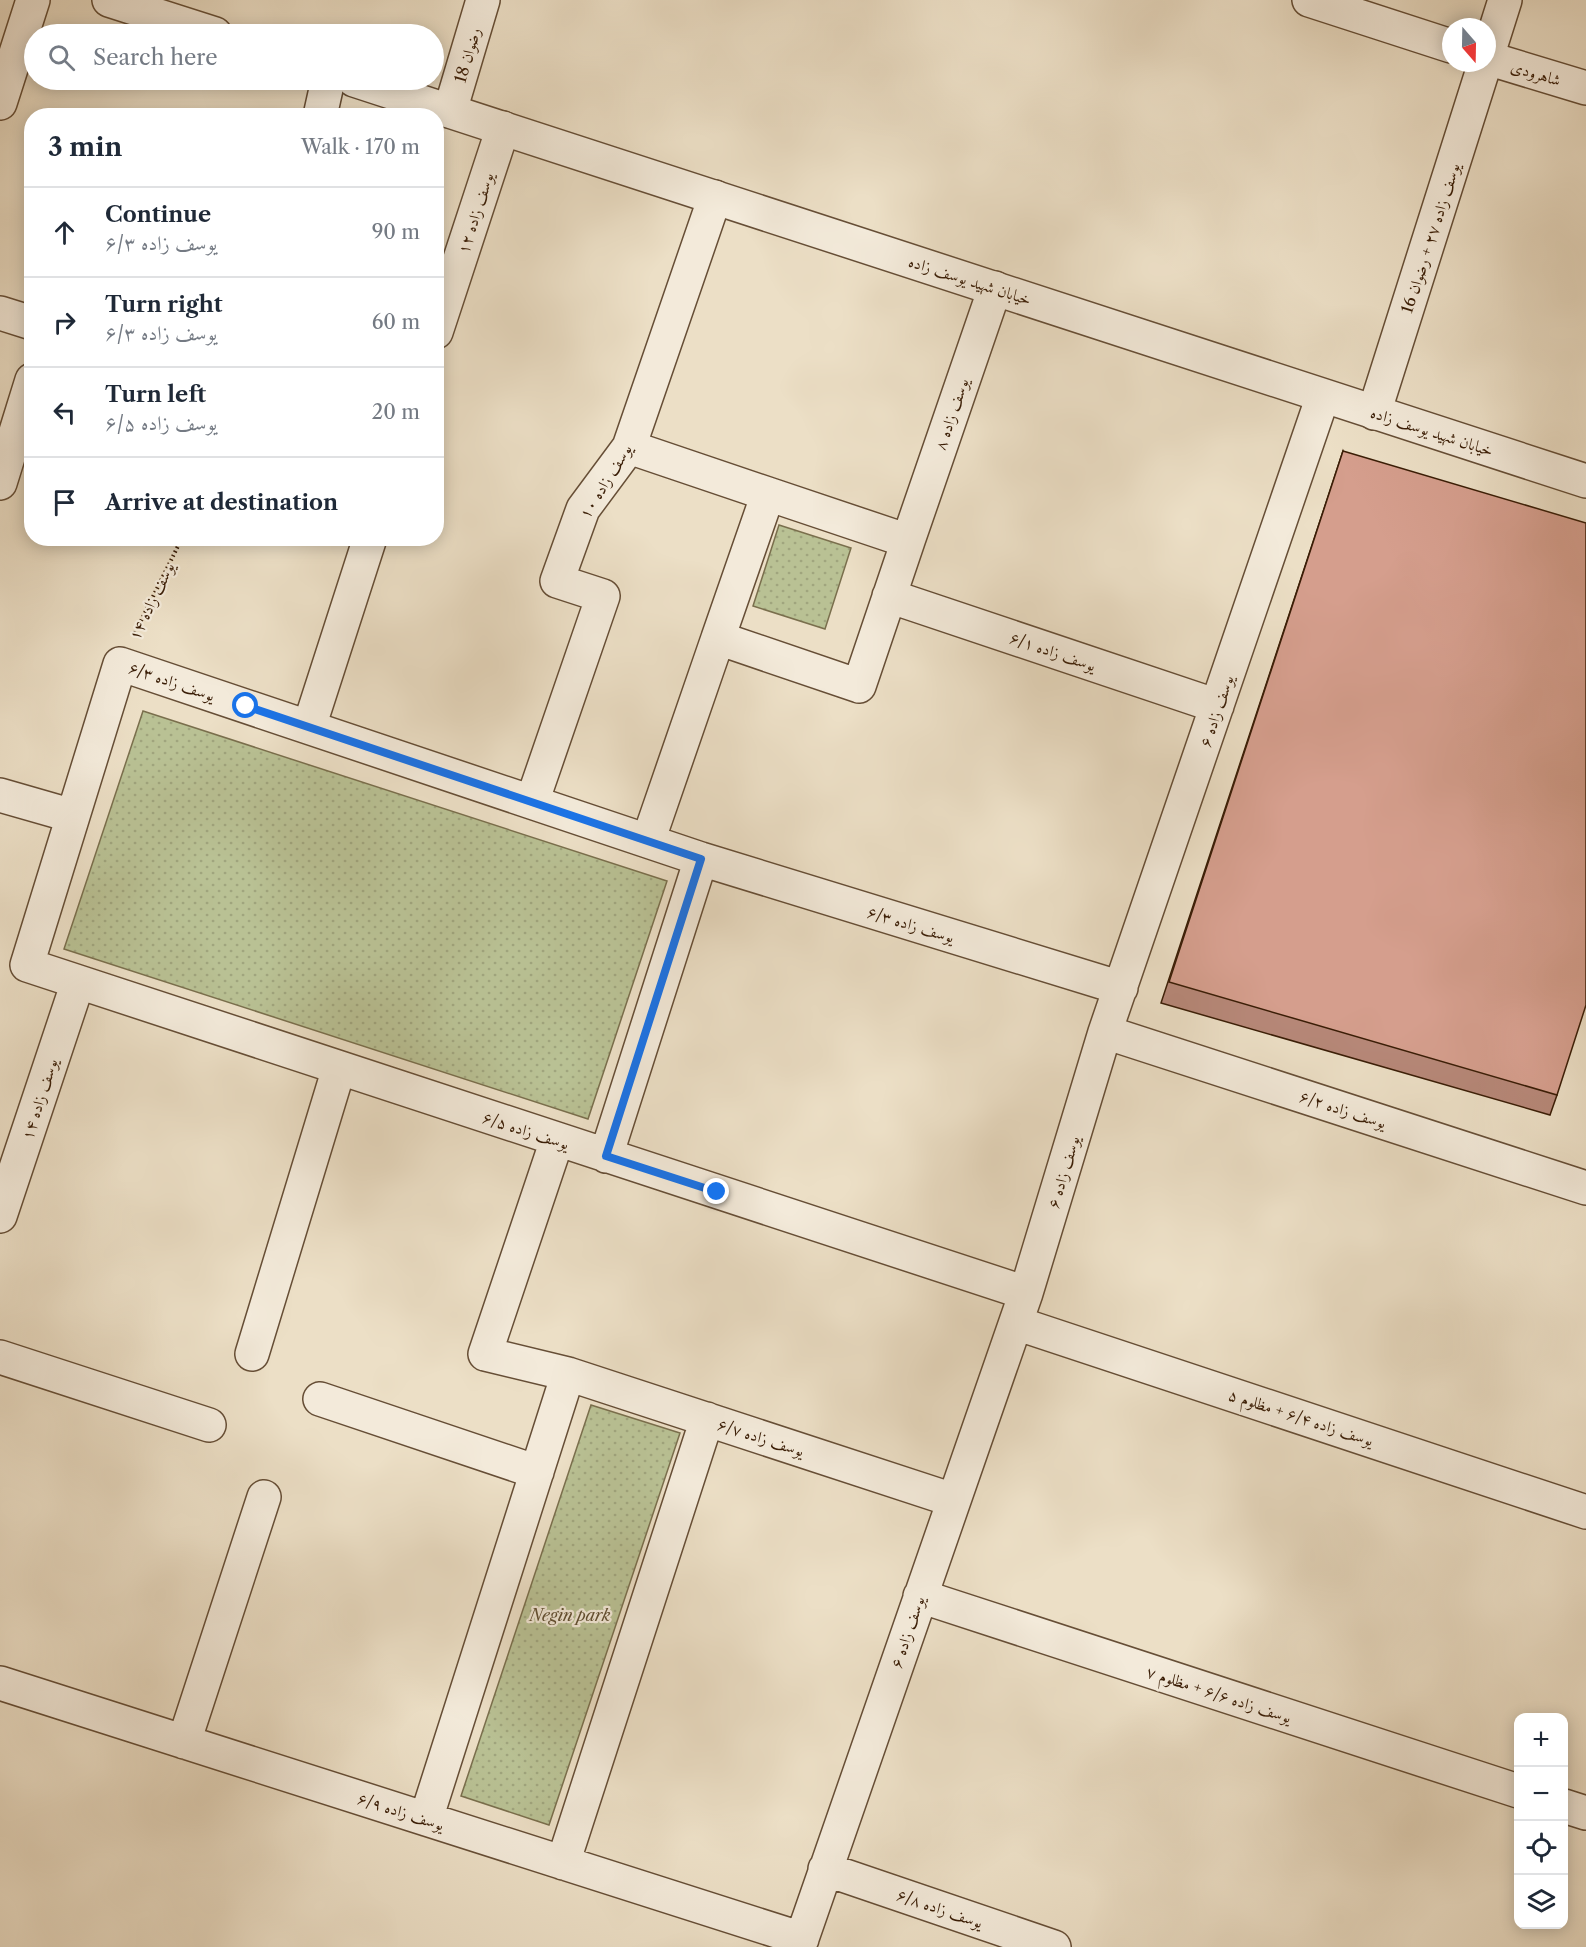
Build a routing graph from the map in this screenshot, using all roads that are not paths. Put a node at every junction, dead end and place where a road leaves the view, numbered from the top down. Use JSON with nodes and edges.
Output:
{"nodes":[{"id":1,"x":33,"y":0,"type":"edge"},
{"id":2,"x":109,"y":0,"type":"edge"},
{"id":3,"x":483,"y":0,"type":"edge"},
{"id":4,"x":1309,"y":0,"type":"edge"},
{"id":5,"x":1505,"y":0,"type":"edge"},
{"id":6,"x":25,"y":24,"type":"edge"},
{"id":7,"x":184,"y":24,"type":"edge"},
{"id":8,"x":24,"y":28,"type":"edge"},
{"id":9,"x":1496,"y":28,"type":"edge"},
{"id":10,"x":1442,"y":43,"type":"edge"},
{"id":11,"x":1496,"y":60,"type":"edge"},
{"id":12,"x":1482,"y":72,"type":"edge"},
{"id":13,"x":1586,"y":88,"type":"edge"},
{"id":14,"x":326,"y":90,"type":"edge"},
{"id":15,"x":385,"y":90,"type":"edge"},
{"id":16,"x":0,"y":103,"type":"edge"},
{"id":17,"x":322,"y":108,"type":"edge"},
{"id":18,"x":441,"y":108,"type":"edge"},
{"id":19,"x":444,"y":109,"type":"edge"},
{"id":20,"x":450,"y":111,"type":"junction"},
{"id":21,"x":502,"y":128,"type":"junction"},
{"id":22,"x":716,"y":197,"type":"junction"},
{"id":23,"x":994,"y":288,"type":"junction"},
{"id":24,"x":444,"y":307,"type":"edge"},
{"id":25,"x":0,"y":313,"type":"edge"},
{"id":26,"x":24,"y":320,"type":"edge"},
{"id":27,"x":1323,"y":396,"type":"junction"},
{"id":28,"x":24,"y":406,"type":"edge"},
{"id":29,"x":1374,"y":412,"type":"junction"},
{"id":30,"x":628,"y":447,"type":"junction"},
{"id":31,"x":1586,"y":481,"type":"edge"},
{"id":32,"x":0,"y":483,"type":"edge"},
{"id":33,"x":768,"y":494,"type":"junction"},
{"id":34,"x":908,"y":541,"type":"junction"},
{"id":35,"x":367,"y":546,"type":"edge"},
{"id":36,"x":889,"y":596,"type":"junction"},
{"id":37,"x":718,"y":638,"type":"junction"},
{"id":38,"x":1217,"y":706,"type":"junction"},
{"id":39,"x":309,"y":727,"type":"junction"},
{"id":40,"x":0,"y":795,"type":"edge"},
{"id":41,"x":532,"y":802,"type":"junction"},
{"id":42,"x":73,"y":816,"type":"junction"},
{"id":43,"x":648,"y":841,"type":"junction"},
{"id":44,"x":701,"y":859,"type":"junction"},
{"id":45,"x":78,"y":982,"type":"junction"},
{"id":46,"x":1120,"y":988,"type":"junction"},
{"id":47,"x":1105,"y":1032,"type":"junction"},
{"id":48,"x":339,"y":1068,"type":"junction"},
{"id":49,"x":558,"y":1140,"type":"junction"},
{"id":50,"x":606,"y":1156,"type":"junction"},
{"id":51,"x":1584,"y":1182,"type":"edge"},
{"id":52,"x":0,"y":1216,"type":"edge"},
{"id":53,"x":1021,"y":1308,"type":"junction"},
{"id":54,"x":252,"y":1354,"type":"dead end"},
{"id":55,"x":0,"y":1357,"type":"edge"},
{"id":56,"x":568,"y":1374,"type":"junction"},
{"id":57,"x":320,"y":1399,"type":"dead end"},
{"id":58,"x":707,"y":1419,"type":"junction"},
{"id":59,"x":209,"y":1425,"type":"dead end"},
{"id":60,"x":537,"y":1472,"type":"junction"},
{"id":61,"x":264,"y":1497,"type":"dead end"},
{"id":62,"x":953,"y":1500,"type":"junction"},
{"id":63,"x":1586,"y":1512,"type":"edge"},
{"id":64,"x":920,"y":1596,"type":"junction"},
{"id":65,"x":0,"y":1683,"type":"edge"},
{"id":66,"x":184,"y":1742,"type":"junction"},
{"id":67,"x":1514,"y":1790,"type":"edge"},
{"id":68,"x":1568,"y":1808,"type":"edge"},
{"id":69,"x":1586,"y":1813,"type":"edge"},
{"id":70,"x":426,"y":1819,"type":"junction"},
{"id":71,"x":563,"y":1863,"type":"junction"},
{"id":72,"x":825,"y":1869,"type":"junction"},
{"id":73,"x":800,"y":1943,"type":"edge"},
{"id":74,"x":1054,"y":1947,"type":"edge"}],
"edges":[{"from":1,"to":6,"type":"street"},
{"from":2,"to":7,"type":"street"},
{"from":3,"to":20,"type":"street","name":"رضوان 18"},
{"from":4,"to":10,"type":"street"},
{"from":5,"to":9,"type":"street"},
{"from":8,"to":16,"type":"street"},
{"from":11,"to":13,"type":"street","name":"شاهرودی"},
{"from":12,"to":29,"type":"street","name":"یوسف زاده ۲۷ + رضوان 16"},
{"from":14,"to":17,"type":"street"},
{"from":15,"to":18,"type":"street","name":"خیابان شهید یوسف زاده"},
{"from":19,"to":20,"type":"street","name":"خیابان شهید یوسف زاده"},
{"from":20,"to":21,"type":"street","name":"خیابان شهید یوسف زاده"},
{"from":21,"to":22,"type":"street","name":"خیابان شهید یوسف زاده"},
{"from":21,"to":24,"type":"street","name":"یوسف زاده ۱۲"},
{"from":22,"to":23,"type":"street","name":"خیابان شهید یوسف زاده"},
{"from":22,"to":30,"type":"street","name":"یوسف زاده ۱۰"},
{"from":23,"to":27,"type":"street","name":"خیابان شهید یوسف زاده"},
{"from":23,"to":34,"type":"street","name":"یوسف زاده ۸"},
{"from":25,"to":26,"type":"street"},
{"from":27,"to":29,"type":"street","name":"خیابان شهید یوسف زاده"},
{"from":27,"to":38,"type":"street","name":"یوسف زاده ۶"},
{"from":28,"to":32,"type":"street"},
{"from":29,"to":31,"type":"street","name":"خیابان شهید یوسف زاده"},
{"from":30,"to":33,"type":"street"},
{"from":30,"to":41,"type":"street","name":"یوسف زاده ۱۰"},
{"from":33,"to":34,"type":"street"},
{"from":33,"to":37,"type":"street"},
{"from":34,"to":36,"type":"street","name":"یوسف زاده ۸"},
{"from":35,"to":39,"type":"street"},
{"from":36,"to":37,"type":"street","name":"یوسف زاده ۸"},
{"from":36,"to":38,"type":"street","name":"یوسف زاده ۶/۱"},
{"from":37,"to":43,"type":"street"},
{"from":38,"to":46,"type":"street","name":"یوسف زاده ۶"},
{"from":39,"to":41,"type":"street","name":"یوسف زاده ۶/۳"},
{"from":39,"to":42,"type":"street","name":"یوسف زاده ۶/۳"},
{"from":40,"to":42,"type":"street"},
{"from":41,"to":43,"type":"street","name":"یوسف زاده ۶/۳"},
{"from":42,"to":45,"type":"street","name":"یوسف زاده ۶/۵"},
{"from":43,"to":44,"type":"street","name":"یوسف زاده ۶/۳"},
{"from":44,"to":46,"type":"street","name":"یوسف زاده ۶/۳"},
{"from":44,"to":50,"type":"street"},
{"from":45,"to":48,"type":"street","name":"یوسف زاده ۶/۵"},
{"from":45,"to":52,"type":"street","name":"یوسف زاده ۱۴"},
{"from":46,"to":47,"type":"street","name":"یوسف زاده ۶"},
{"from":47,"to":51,"type":"street","name":"یوسف زاده ۶/۲"},
{"from":47,"to":53,"type":"street","name":"یوسف زاده ۶"},
{"from":48,"to":49,"type":"street","name":"یوسف زاده ۶/۵"},
{"from":48,"to":54,"type":"street"},
{"from":49,"to":50,"type":"street","name":"یوسف زاده ۶/۵"},
{"from":49,"to":56,"type":"street","name":"یوسف زاده ۶/۷"},
{"from":50,"to":53,"type":"street","name":"یوسف زاده ۶/۵"},
{"from":53,"to":62,"type":"street","name":"یوسف زاده ۶"},
{"from":53,"to":63,"type":"street","name":"یوسف زاده ۶/۴ + مظلوم ۵"},
{"from":55,"to":59,"type":"street"},
{"from":56,"to":58,"type":"street","name":"یوسف زاده ۶/۷"},
{"from":56,"to":60,"type":"street"},
{"from":57,"to":60,"type":"street"},
{"from":58,"to":62,"type":"street","name":"یوسف زاده ۶/۷"},
{"from":58,"to":71,"type":"street"},
{"from":60,"to":70,"type":"street"},
{"from":61,"to":66,"type":"street"},
{"from":62,"to":64,"type":"street","name":"یوسف زاده ۶"},
{"from":64,"to":67,"type":"street","name":"یوسف زاده ۶/۶ + مظلوم ۷"},
{"from":64,"to":72,"type":"street","name":"یوسف زاده ۶"},
{"from":65,"to":66,"type":"street","name":"یوسف زاده ۶/۹"},
{"from":66,"to":70,"type":"street","name":"یوسف زاده ۶/۹"},
{"from":68,"to":69,"type":"street"},
{"from":70,"to":71,"type":"street","name":"یوسف زاده ۶/۹"},
{"from":71,"to":73,"type":"street","name":"یوسف زاده ۶/۹"},
{"from":72,"to":73,"type":"street","name":"یوسف زاده ۶"},
{"from":72,"to":74,"type":"street","name":"یوسف زاده ۶/۸"}]}
